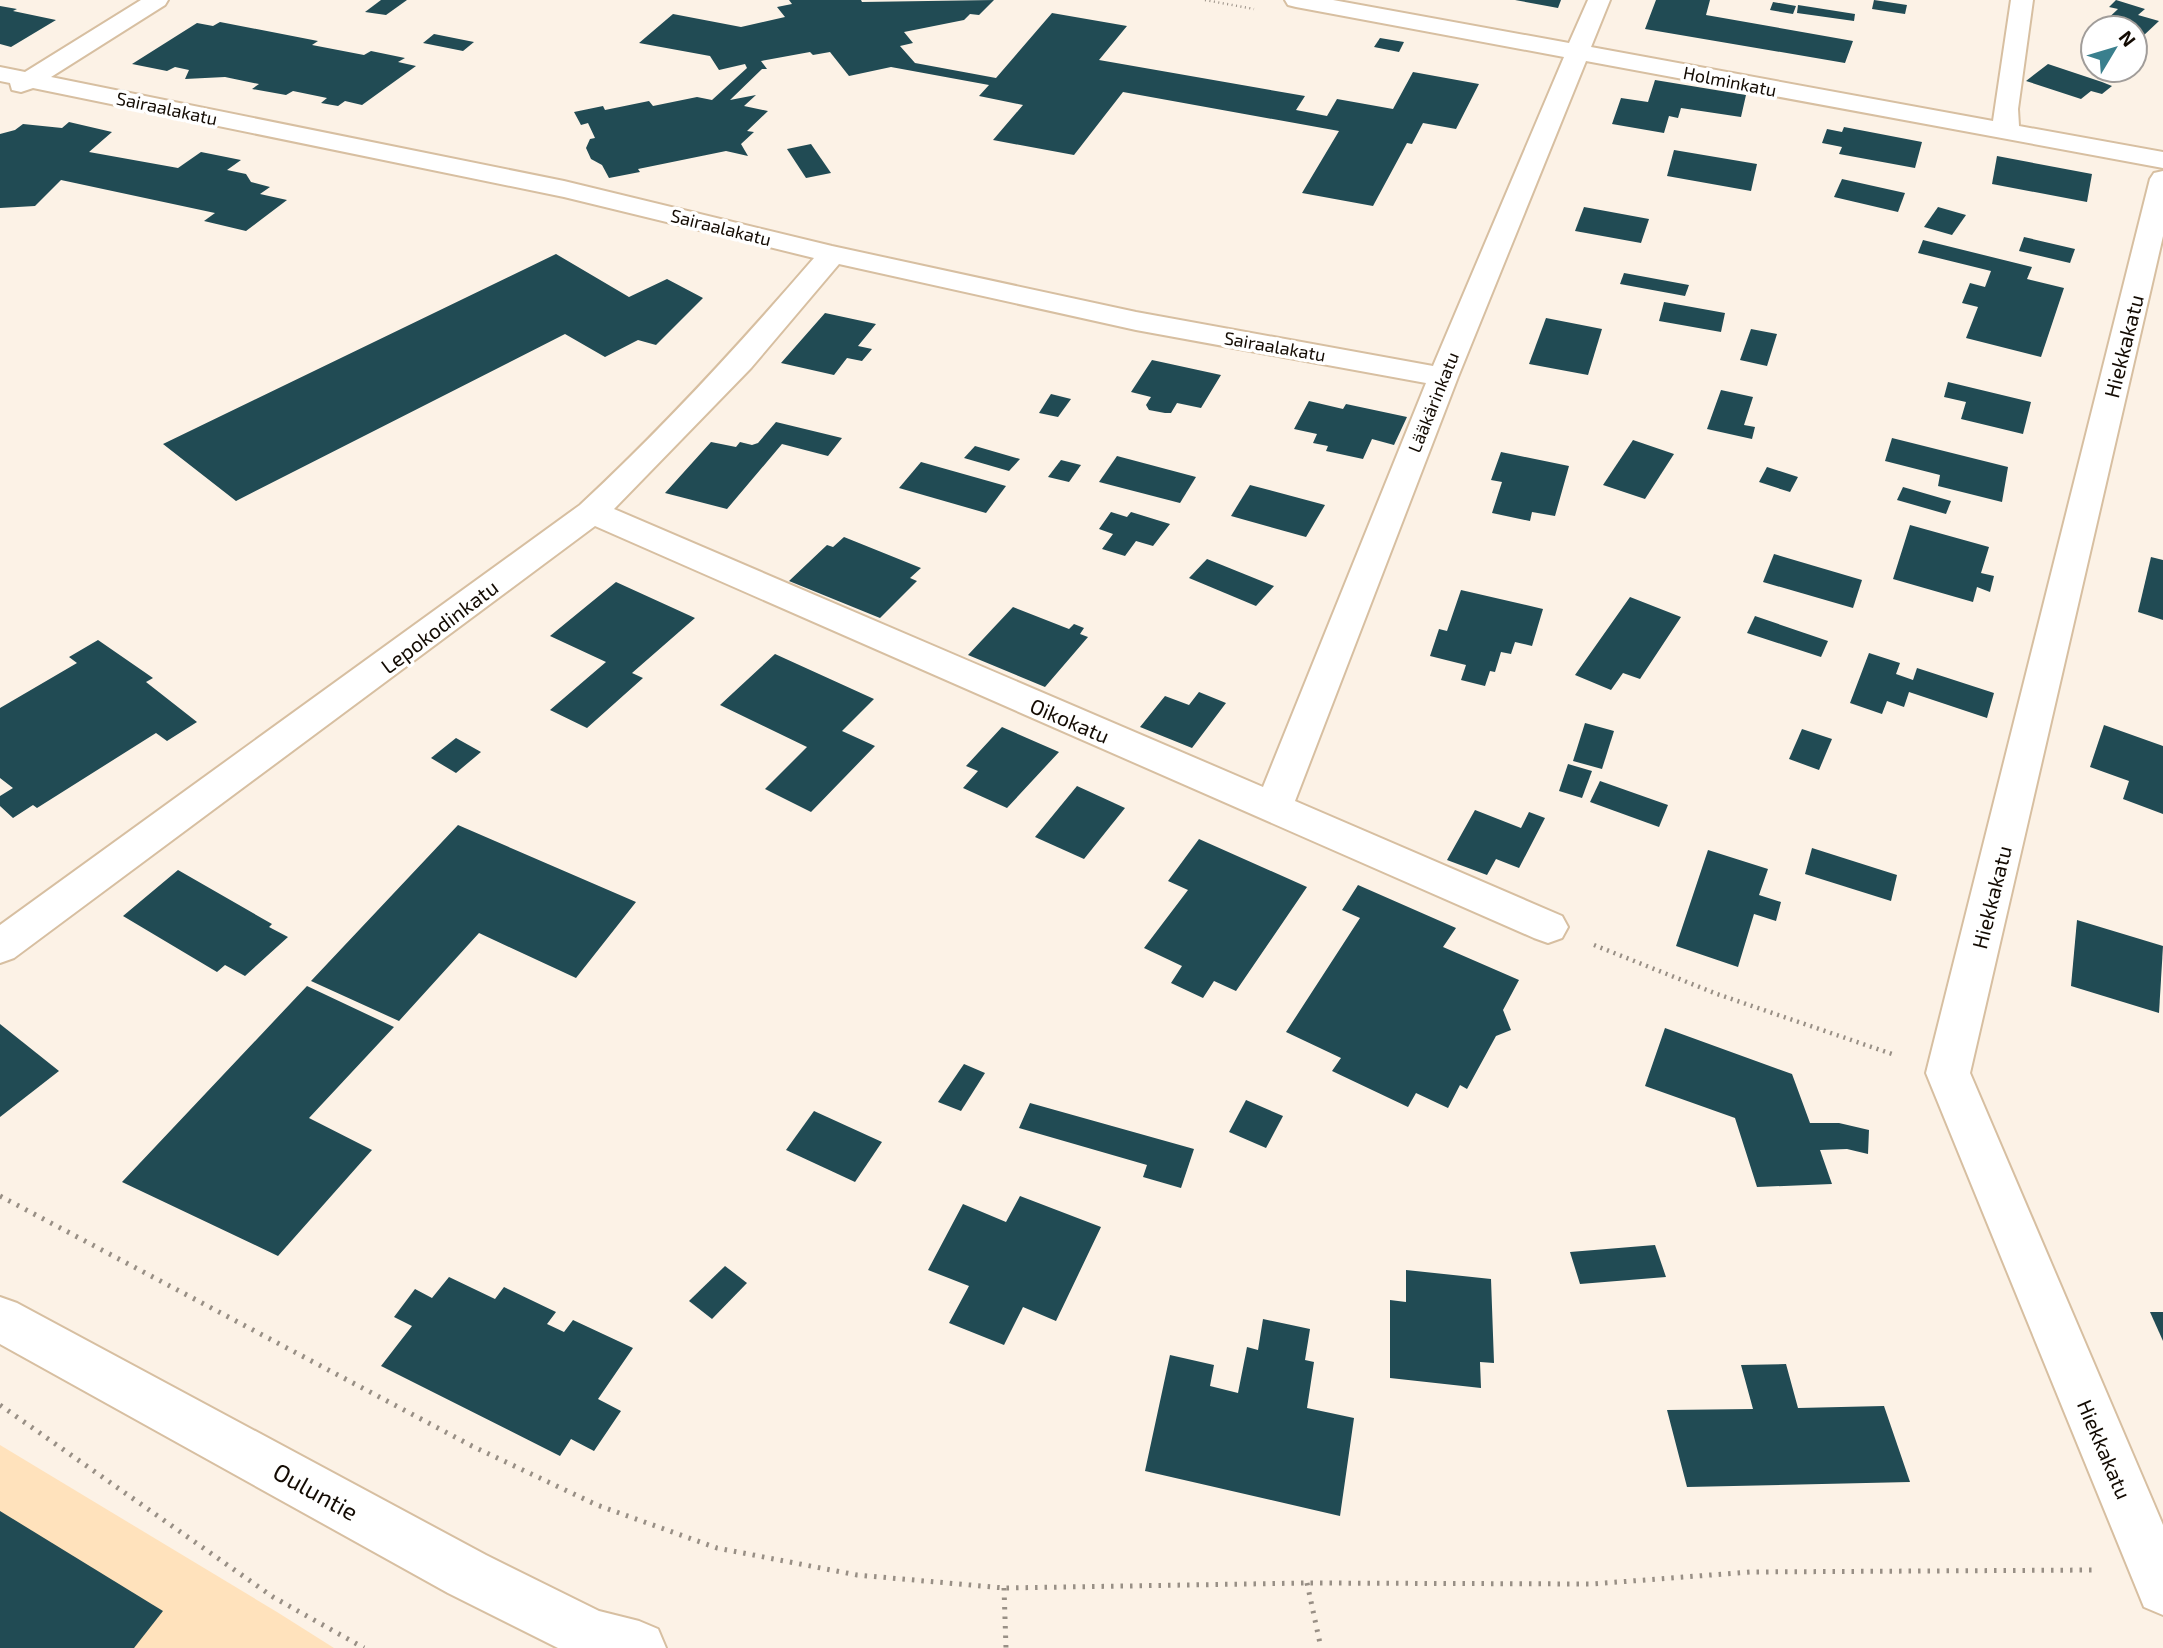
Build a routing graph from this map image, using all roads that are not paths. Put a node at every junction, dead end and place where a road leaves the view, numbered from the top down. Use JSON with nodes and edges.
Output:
{"nodes":[{"id":1,"x":157,"y":0,"type":"edge"},
{"id":2,"x":1296,"y":0,"type":"edge"},
{"id":3,"x":1599,"y":0,"type":"edge"},
{"id":4,"x":2022,"y":0,"type":"edge"},
{"id":5,"x":1578,"y":53,"type":"junction"},
{"id":6,"x":0,"y":74,"type":"edge"},
{"id":7,"x":32,"y":80,"type":"junction"},
{"id":8,"x":0,"y":95,"type":"edge"},
{"id":9,"x":2006,"y":132,"type":"junction"},
{"id":10,"x":2163,"y":160,"type":"edge"},
{"id":11,"x":2163,"y":179,"type":"edge"},
{"id":12,"x":832,"y":254,"type":"junction"},
{"id":13,"x":1443,"y":377,"type":"junction"},
{"id":14,"x":592,"y":512,"type":"junction"},
{"id":15,"x":1274,"y":807,"type":"junction"},
{"id":16,"x":1548,"y":928,"type":"road end"},
{"id":17,"x":0,"y":947,"type":"edge"},
{"id":18,"x":0,"y":1319,"type":"edge"},
{"id":19,"x":2159,"y":1578,"type":"edge"},
{"id":20,"x":639,"y":1648,"type":"edge"}],
"edges":[{"from":1,"to":7,"type":"street"},
{"from":2,"to":5,"type":"street","name":"Holminkatu"},
{"from":3,"to":5,"type":"street","name":"Lääkärinkatu"},
{"from":4,"to":9,"type":"street"},
{"from":5,"to":9,"type":"street","name":"Holminkatu"},
{"from":5,"to":13,"type":"street","name":"Lääkärinkatu"},
{"from":6,"to":7,"type":"street","name":"Sairaalakatu"},
{"from":7,"to":8,"type":"street"},
{"from":7,"to":12,"type":"street","name":"Sairaalakatu"},
{"from":9,"to":10,"type":"street","name":"Holminkatu"},
{"from":11,"to":19,"type":"street","name":"Hiekkakatu"},
{"from":12,"to":13,"type":"street","name":"Sairaalakatu"},
{"from":12,"to":14,"type":"street","name":"Lepokodinkatu"},
{"from":13,"to":15,"type":"street","name":"Lääkärinkatu"},
{"from":14,"to":15,"type":"street","name":"Oikokatu"},
{"from":14,"to":17,"type":"street","name":"Lepokodinkatu"},
{"from":15,"to":16,"type":"street","name":"Oikokatu"},
{"from":18,"to":20,"type":"street","name":"Ouluntie"}]}
